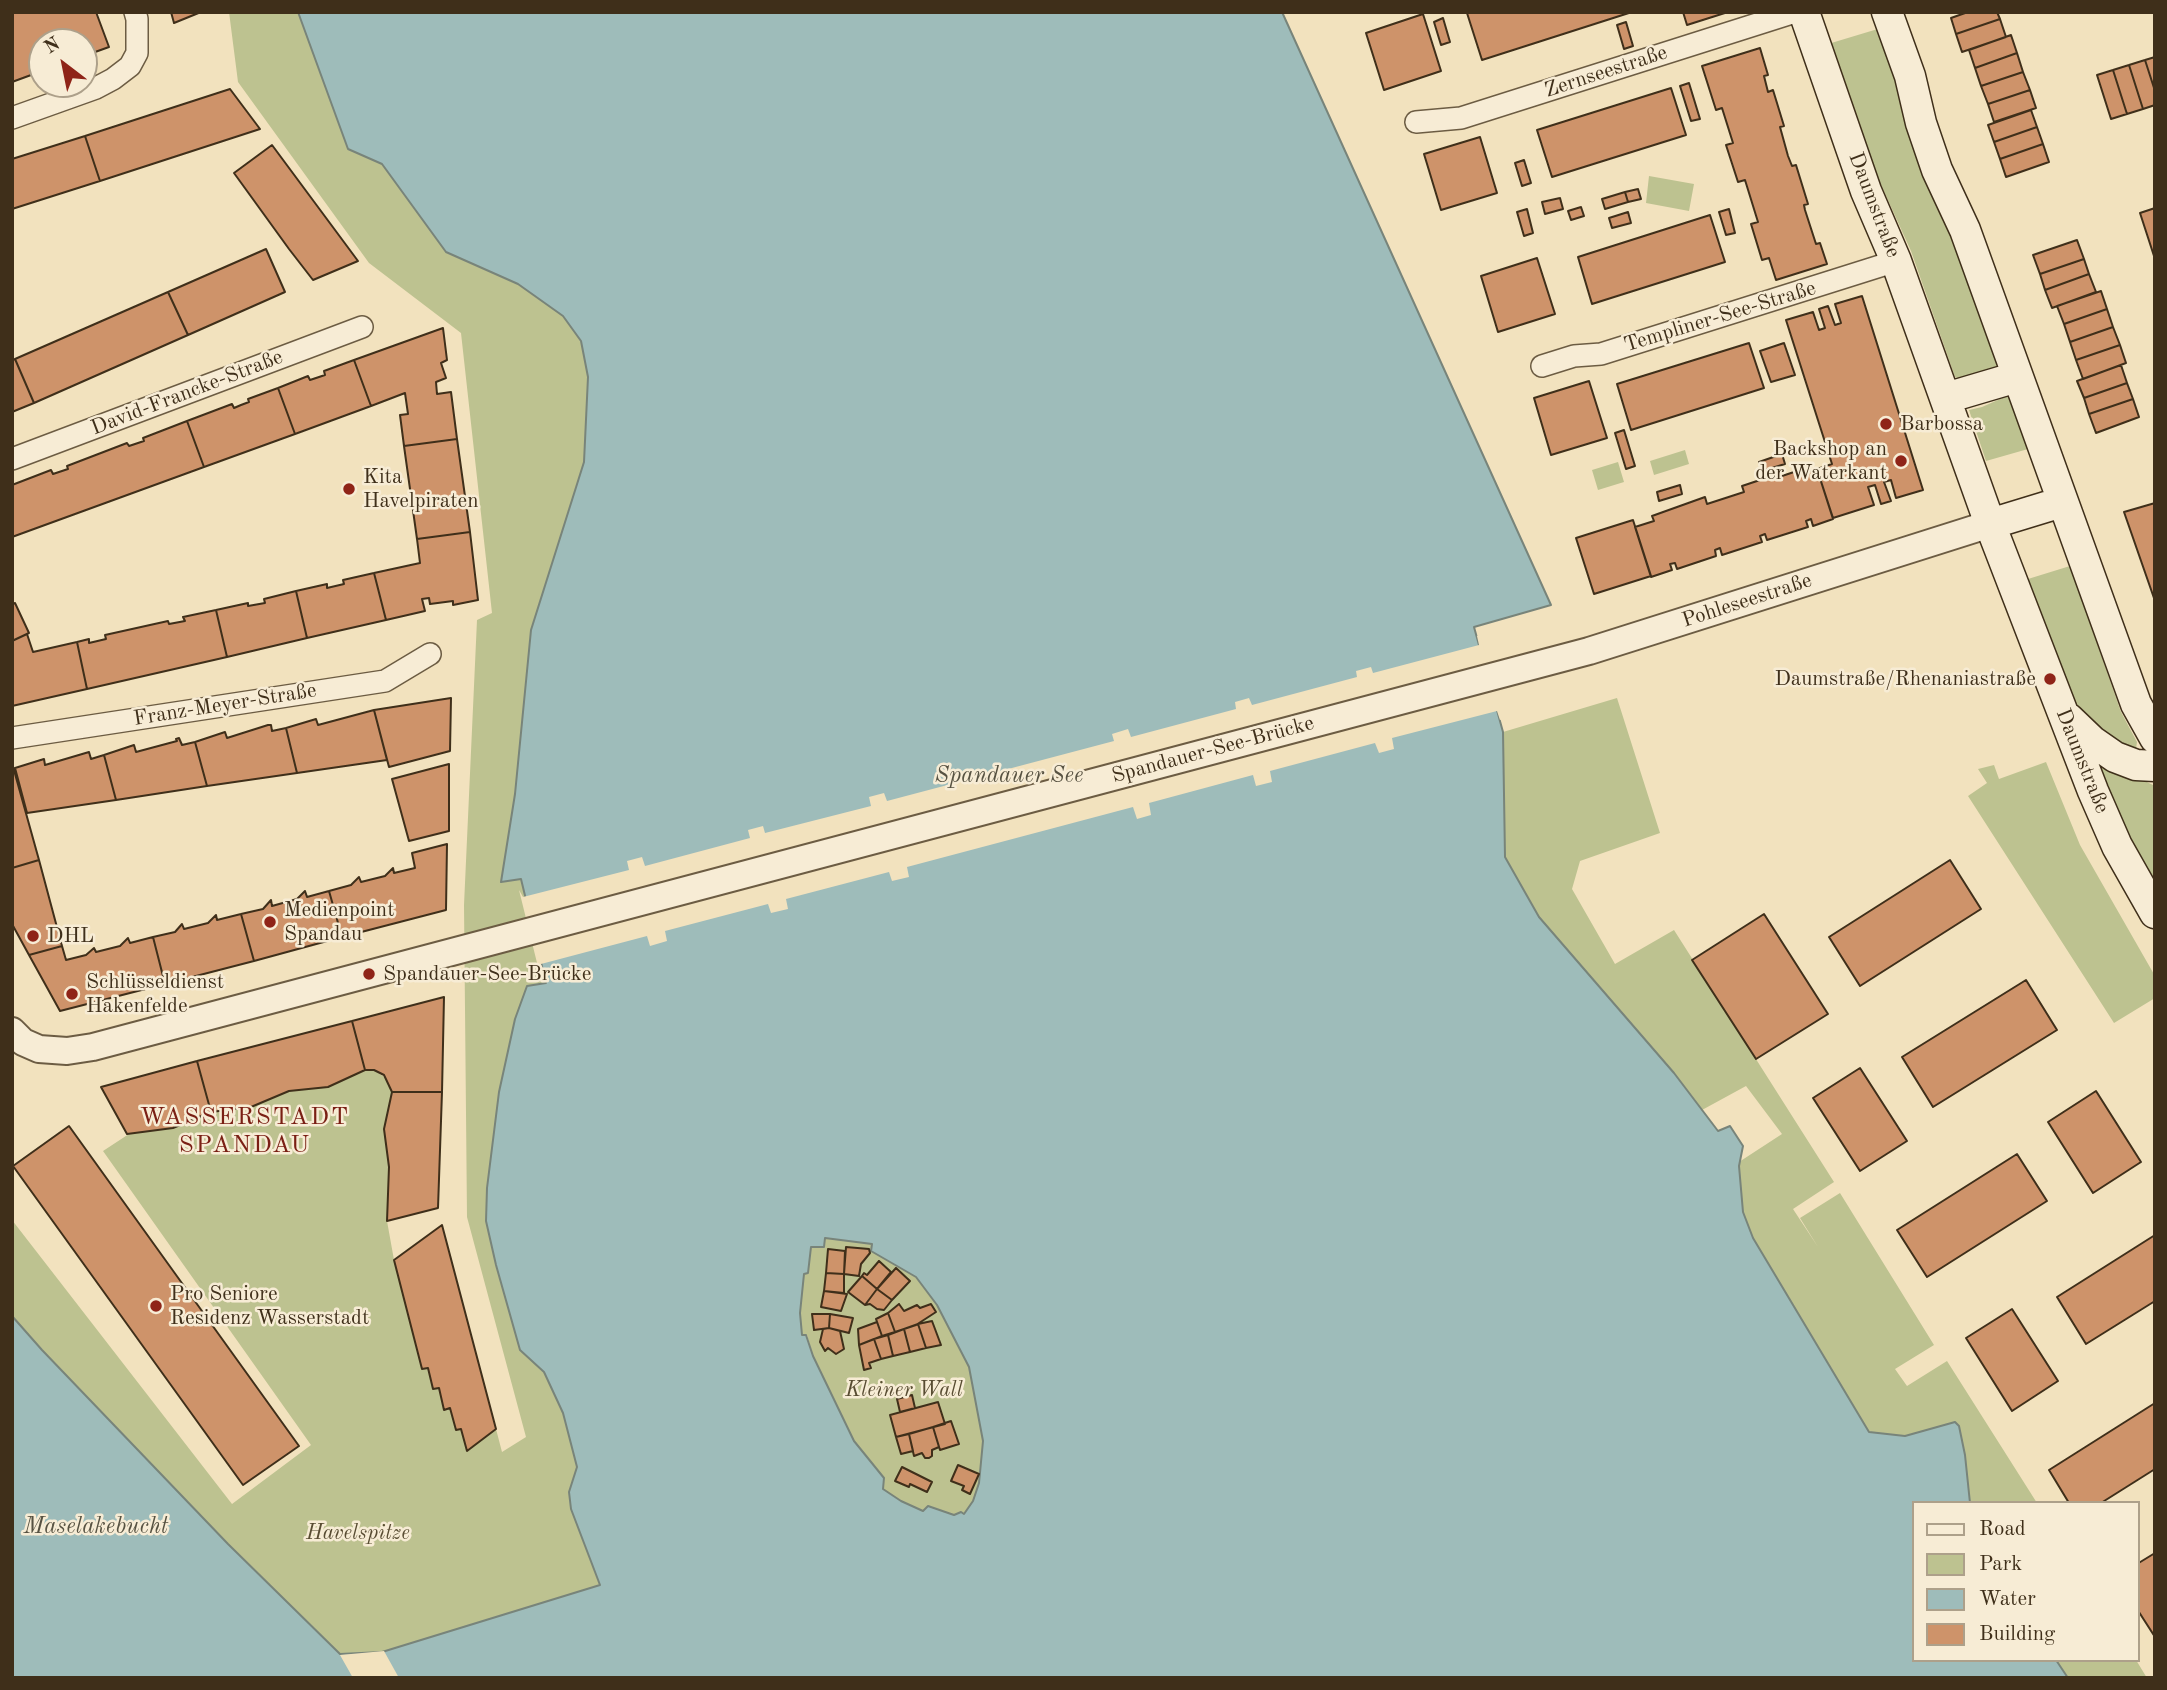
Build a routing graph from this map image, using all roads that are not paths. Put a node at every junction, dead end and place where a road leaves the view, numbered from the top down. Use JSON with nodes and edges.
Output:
{"nodes":[{"id":1,"x":135,"y":12,"type":"edge"},
{"id":2,"x":1795,"y":12,"type":"edge"},
{"id":3,"x":1804,"y":12,"type":"edge"},
{"id":4,"x":1887,"y":12,"type":"edge"},
{"id":5,"x":12,"y":118,"type":"edge"},
{"id":6,"x":1416,"y":122,"type":"dead end"},
{"id":7,"x":1896,"y":261,"type":"junction"},
{"id":8,"x":362,"y":327,"type":"dead end"},
{"id":9,"x":1542,"y":366,"type":"dead end"},
{"id":10,"x":2017,"y":377,"type":"junction"},
{"id":11,"x":1945,"y":398,"type":"junction"},
{"id":12,"x":12,"y":459,"type":"edge"},
{"id":13,"x":2062,"y":502,"type":"junction"},
{"id":14,"x":1990,"y":524,"type":"junction"},
{"id":15,"x":430,"y":654,"type":"dead end"},
{"id":16,"x":1501,"y":674,"type":"joint"},
{"id":17,"x":2064,"y":714,"type":"junction"},
{"id":18,"x":12,"y":738,"type":"edge"},
{"id":19,"x":2155,"y":738,"type":"edge"},
{"id":20,"x":2155,"y":766,"type":"edge"},
{"id":21,"x":2155,"y":914,"type":"edge"},
{"id":22,"x":12,"y":1031,"type":"edge"}],
"edges":[{"from":1,"to":5,"type":"street"},
{"from":2,"to":6,"type":"street","name":"Zernseestraße"},
{"from":3,"to":7,"type":"main road","name":"Daumstraße"},
{"from":4,"to":10,"type":"main road"},
{"from":7,"to":9,"type":"street","name":"Templiner-See-Straße"},
{"from":7,"to":11,"type":"main road","name":"Daumstraße"},
{"from":8,"to":12,"type":"street","name":"David-Francke-Straße"},
{"from":10,"to":11,"type":"main road"},
{"from":10,"to":13,"type":"main road"},
{"from":11,"to":14,"type":"main road","name":"Daumstraße"},
{"from":13,"to":14,"type":"main road"},
{"from":13,"to":19,"type":"main road"},
{"from":14,"to":16,"type":"street","name":"Pohleseestraße"},
{"from":14,"to":17,"type":"main road","name":"Daumstraße"},
{"from":15,"to":18,"type":"street","name":"Franz-Meyer-Straße"},
{"from":16,"to":22,"type":"street","name":"Spandauer-See-Brücke"},
{"from":17,"to":20,"type":"main road"},
{"from":17,"to":21,"type":"main road","name":"Daumstraße"}]}
